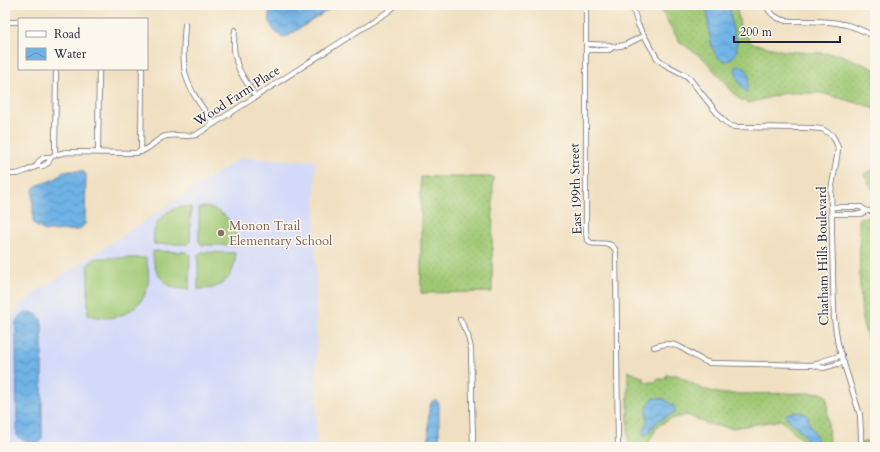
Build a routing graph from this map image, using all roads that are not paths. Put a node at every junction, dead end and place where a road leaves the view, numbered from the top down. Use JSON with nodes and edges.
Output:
{"nodes":[{"id":1,"x":396,"y":5,"type":"edge"},
{"id":2,"x":586,"y":5,"type":"edge"},
{"id":3,"x":632,"y":5,"type":"edge"},
{"id":4,"x":766,"y":5,"type":"edge"},
{"id":5,"x":5,"y":22,"type":"edge"},
{"id":6,"x":18,"y":22,"type":"edge"},
{"id":7,"x":185,"y":25,"type":"dead end"},
{"id":8,"x":235,"y":30,"type":"dead end"},
{"id":9,"x":643,"y":36,"type":"junction"},
{"id":10,"x":875,"y":37,"type":"edge"},
{"id":11,"x":586,"y":47,"type":"junction"},
{"id":12,"x":56,"y":70,"type":"edge"},
{"id":13,"x":100,"y":70,"type":"edge"},
{"id":14,"x":142,"y":70,"type":"edge"},
{"id":15,"x":256,"y":97,"type":"junction"},
{"id":16,"x":214,"y":124,"type":"junction"},
{"id":17,"x":98,"y":152,"type":"junction"},
{"id":18,"x":141,"y":152,"type":"junction"},
{"id":19,"x":53,"y":156,"type":"junction"},
{"id":20,"x":37,"y":166,"type":"junction"},
{"id":21,"x":5,"y":174,"type":"edge"},
{"id":22,"x":832,"y":207,"type":"junction"},
{"id":23,"x":875,"y":210,"type":"edge"},
{"id":24,"x":866,"y":211,"type":"junction"},
{"id":25,"x":832,"y":214,"type":"junction"},
{"id":26,"x":460,"y":319,"type":"dead end"},
{"id":27,"x":654,"y":347,"type":"dead end"},
{"id":28,"x":842,"y":355,"type":"junction"},
{"id":29,"x":844,"y":362,"type":"junction"},
{"id":30,"x":814,"y":365,"type":"junction"},
{"id":31,"x":473,"y":447,"type":"edge"},
{"id":32,"x":618,"y":447,"type":"edge"},
{"id":33,"x":861,"y":447,"type":"edge"}],
"edges":[{"from":1,"to":15,"type":"street","name":"Wood Farm Place"},
{"from":2,"to":11,"type":"street","name":"East 199th Street"},
{"from":3,"to":9,"type":"street","name":"Chatham Hills Boulevard"},
{"from":4,"to":10,"type":"street"},
{"from":5,"to":6,"type":"street"},
{"from":7,"to":16,"type":"street"},
{"from":8,"to":15,"type":"street"},
{"from":9,"to":11,"type":"street"},
{"from":9,"to":22,"type":"street","name":"Chatham Hills Boulevard"},
{"from":11,"to":32,"type":"street","name":"East 199th Street"},
{"from":12,"to":19,"type":"street"},
{"from":13,"to":17,"type":"street"},
{"from":14,"to":18,"type":"street"},
{"from":15,"to":16,"type":"street","name":"Wood Farm Place"},
{"from":16,"to":18,"type":"street","name":"Wood Farm Place"},
{"from":17,"to":18,"type":"street"},
{"from":17,"to":19,"type":"street"},
{"from":19,"to":20,"type":"street"},
{"from":19,"to":20,"type":"street"},
{"from":20,"to":21,"type":"street"},
{"from":22,"to":24,"type":"street"},
{"from":22,"to":25,"type":"street","name":"Chatham Hills Boulevard"},
{"from":23,"to":24,"type":"street"},
{"from":24,"to":25,"type":"street"},
{"from":25,"to":28,"type":"street","name":"Chatham Hills Boulevard"},
{"from":26,"to":31,"type":"street"},
{"from":27,"to":30,"type":"street"},
{"from":28,"to":29,"type":"street","name":"Chatham Hills Boulevard"},
{"from":28,"to":30,"type":"street"},
{"from":29,"to":30,"type":"street"},
{"from":29,"to":33,"type":"street","name":"Chatham Hills Boulevard"}]}
